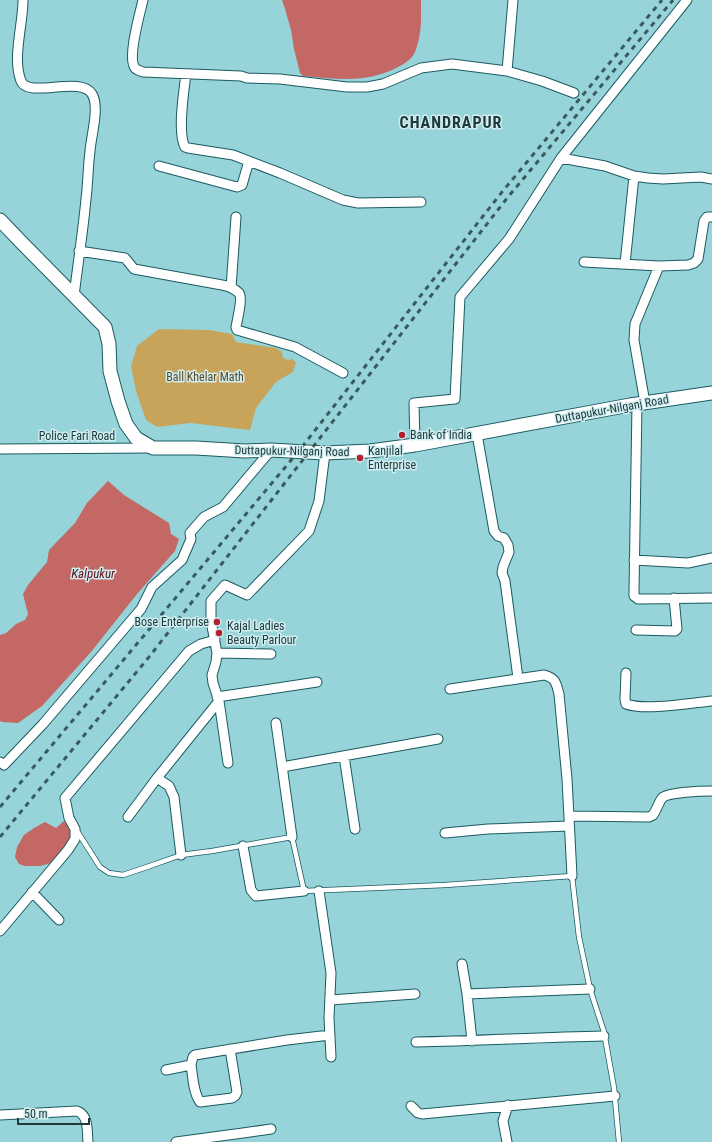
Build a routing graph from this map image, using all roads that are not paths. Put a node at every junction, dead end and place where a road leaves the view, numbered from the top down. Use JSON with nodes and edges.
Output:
{"nodes":[{"id":1,"x":23,"y":0,"type":"edge"},
{"id":2,"x":143,"y":0,"type":"edge"},
{"id":3,"x":513,"y":0,"type":"edge"},
{"id":4,"x":686,"y":0,"type":"edge"},
{"id":5,"x":507,"y":71,"type":"junction"},
{"id":6,"x":186,"y":74,"type":"junction"},
{"id":7,"x":574,"y":93,"type":"dead end"},
{"id":8,"x":561,"y":158,"type":"junction"},
{"id":9,"x":249,"y":161,"type":"junction"},
{"id":10,"x":159,"y":166,"type":"dead end"},
{"id":11,"x":634,"y":176,"type":"junction"},
{"id":12,"x":712,"y":179,"type":"edge"},
{"id":13,"x":421,"y":202,"type":"dead end"},
{"id":14,"x":236,"y":217,"type":"dead end"},
{"id":15,"x":712,"y":217,"type":"edge"},
{"id":16,"x":0,"y":220,"type":"edge"},
{"id":17,"x":79,"y":251,"type":"junction"},
{"id":18,"x":584,"y":262,"type":"dead end"},
{"id":19,"x":625,"y":264,"type":"junction"},
{"id":20,"x":659,"y":266,"type":"junction"},
{"id":21,"x":231,"y":288,"type":"junction"},
{"id":22,"x":74,"y":296,"type":"junction"},
{"id":23,"x":343,"y":373,"type":"dead end"},
{"id":24,"x":712,"y":393,"type":"edge"},
{"id":25,"x":641,"y":403,"type":"junction"},
{"id":26,"x":477,"y":434,"type":"junction"},
{"id":27,"x":415,"y":445,"type":"junction"},
{"id":28,"x":153,"y":448,"type":"junction"},
{"id":29,"x":0,"y":449,"type":"edge"},
{"id":30,"x":271,"y":450,"type":"junction"},
{"id":31,"x":325,"y":454,"type":"junction"},
{"id":32,"x":712,"y":558,"type":"edge"},
{"id":33,"x":634,"y":560,"type":"junction"},
{"id":34,"x":674,"y":598,"type":"junction"},
{"id":35,"x":712,"y":598,"type":"edge"},
{"id":36,"x":636,"y":630,"type":"dead end"},
{"id":37,"x":215,"y":640,"type":"junction"},
{"id":38,"x":217,"y":653,"type":"junction"},
{"id":39,"x":271,"y":654,"type":"dead end"},
{"id":40,"x":626,"y":673,"type":"dead end"},
{"id":41,"x":518,"y":678,"type":"junction"},
{"id":42,"x":317,"y":682,"type":"dead end"},
{"id":43,"x":450,"y":689,"type":"dead end"},
{"id":44,"x":218,"y":699,"type":"junction"},
{"id":45,"x":712,"y":702,"type":"edge"},
{"id":46,"x":276,"y":723,"type":"dead end"},
{"id":47,"x":438,"y":739,"type":"dead end"},
{"id":48,"x":344,"y":756,"type":"junction"},
{"id":49,"x":0,"y":762,"type":"edge"},
{"id":50,"x":228,"y":763,"type":"dead end"},
{"id":51,"x":282,"y":767,"type":"junction"},
{"id":52,"x":157,"y":778,"type":"junction"},
{"id":53,"x":712,"y":791,"type":"edge"},
{"id":54,"x":569,"y":816,"type":"junction"},
{"id":55,"x":128,"y":817,"type":"dead end"},
{"id":56,"x":569,"y":826,"type":"junction"},
{"id":57,"x":76,"y":829,"type":"junction"},
{"id":58,"x":356,"y":829,"type":"dead end"},
{"id":59,"x":445,"y":833,"type":"dead end"},
{"id":60,"x":292,"y":837,"type":"junction"},
{"id":61,"x":243,"y":846,"type":"junction"},
{"id":62,"x":181,"y":855,"type":"junction"},
{"id":63,"x":572,"y":876,"type":"junction"},
{"id":64,"x":304,"y":891,"type":"junction"},
{"id":65,"x":319,"y":891,"type":"junction"},
{"id":66,"x":32,"y":892,"type":"junction"},
{"id":67,"x":59,"y":920,"type":"dead end"},
{"id":68,"x":0,"y":931,"type":"edge"},
{"id":69,"x":462,"y":964,"type":"dead end"},
{"id":70,"x":590,"y":989,"type":"junction"},
{"id":71,"x":415,"y":994,"type":"dead end"},
{"id":72,"x":467,"y":994,"type":"junction"},
{"id":73,"x":330,"y":1000,"type":"junction"},
{"id":74,"x":330,"y":1036,"type":"junction"},
{"id":75,"x":604,"y":1036,"type":"junction"},
{"id":76,"x":416,"y":1042,"type":"dead end"},
{"id":77,"x":472,"y":1042,"type":"junction"},
{"id":78,"x":230,"y":1049,"type":"junction"},
{"id":79,"x":331,"y":1056,"type":"dead end"},
{"id":80,"x":191,"y":1065,"type":"junction"},
{"id":81,"x":166,"y":1070,"type":"dead end"},
{"id":82,"x":615,"y":1096,"type":"junction"},
{"id":83,"x":508,"y":1105,"type":"junction"},
{"id":84,"x":411,"y":1106,"type":"dead end"},
{"id":85,"x":0,"y":1115,"type":"edge"},
{"id":86,"x":271,"y":1129,"type":"dead end"},
{"id":87,"x":243,"y":1138,"type":"edge"},
{"id":88,"x":88,"y":1142,"type":"edge"},
{"id":89,"x":176,"y":1142,"type":"edge"},
{"id":90,"x":507,"y":1142,"type":"edge"},
{"id":91,"x":619,"y":1142,"type":"edge"}],
"edges":[{"from":1,"to":17,"type":"street"},
{"from":2,"to":6,"type":"street"},
{"from":3,"to":5,"type":"street"},
{"from":4,"to":8,"type":"street"},
{"from":5,"to":6,"type":"street"},
{"from":5,"to":7,"type":"street"},
{"from":6,"to":9,"type":"street"},
{"from":8,"to":11,"type":"street"},
{"from":8,"to":27,"type":"street"},
{"from":9,"to":10,"type":"street"},
{"from":9,"to":13,"type":"street"},
{"from":11,"to":12,"type":"street"},
{"from":11,"to":19,"type":"street"},
{"from":14,"to":21,"type":"street"},
{"from":15,"to":20,"type":"street"},
{"from":16,"to":22,"type":"main road"},
{"from":17,"to":21,"type":"street"},
{"from":17,"to":22,"type":"street"},
{"from":18,"to":19,"type":"street"},
{"from":19,"to":20,"type":"street"},
{"from":20,"to":25,"type":"street"},
{"from":21,"to":23,"type":"street"},
{"from":22,"to":28,"type":"main road"},
{"from":24,"to":25,"type":"main road","name":"Duttapukur-Nilganj Road"},
{"from":25,"to":26,"type":"main road","name":"Duttapukur-Nilganj Road"},
{"from":25,"to":33,"type":"street"},
{"from":26,"to":27,"type":"main road","name":"Duttapukur-Nilganj Road"},
{"from":26,"to":41,"type":"street"},
{"from":27,"to":31,"type":"main road","name":"Duttapukur-Nilganj Road"},
{"from":28,"to":29,"type":"street","name":"Police Fari Road"},
{"from":28,"to":30,"type":"main road","name":"Duttapukur-Nilganj Road"},
{"from":30,"to":31,"type":"main road","name":"Duttapukur-Nilganj Road"},
{"from":30,"to":49,"type":"street"},
{"from":31,"to":37,"type":"street"},
{"from":32,"to":33,"type":"street"},
{"from":33,"to":34,"type":"street"},
{"from":34,"to":35,"type":"street"},
{"from":34,"to":36,"type":"street"},
{"from":37,"to":38,"type":"street"},
{"from":37,"to":57,"type":"street"},
{"from":38,"to":39,"type":"street"},
{"from":38,"to":44,"type":"street"},
{"from":40,"to":45,"type":"street"},
{"from":41,"to":43,"type":"street"},
{"from":41,"to":54,"type":"street"},
{"from":42,"to":44,"type":"street"},
{"from":44,"to":50,"type":"street"},
{"from":44,"to":52,"type":"street"},
{"from":46,"to":51,"type":"street"},
{"from":47,"to":48,"type":"street"},
{"from":48,"to":51,"type":"street"},
{"from":48,"to":58,"type":"street"},
{"from":51,"to":60,"type":"street"},
{"from":52,"to":55,"type":"street"},
{"from":52,"to":62,"type":"street"},
{"from":53,"to":54,"type":"street"},
{"from":54,"to":56,"type":"street"},
{"from":56,"to":59,"type":"street"},
{"from":56,"to":63,"type":"street"},
{"from":57,"to":62,"type":"lane"},
{"from":57,"to":66,"type":"street"},
{"from":60,"to":61,"type":"lane"},
{"from":60,"to":64,"type":"lane"},
{"from":61,"to":62,"type":"lane"},
{"from":61,"to":64,"type":"street"},
{"from":63,"to":65,"type":"lane"},
{"from":63,"to":70,"type":"lane"},
{"from":64,"to":65,"type":"lane"},
{"from":65,"to":73,"type":"street"},
{"from":66,"to":67,"type":"street"},
{"from":66,"to":68,"type":"street"},
{"from":69,"to":72,"type":"street"},
{"from":70,"to":72,"type":"street"},
{"from":70,"to":75,"type":"lane"},
{"from":71,"to":73,"type":"street"},
{"from":72,"to":77,"type":"street"},
{"from":73,"to":74,"type":"street"},
{"from":74,"to":78,"type":"street"},
{"from":74,"to":79,"type":"street"},
{"from":75,"to":77,"type":"street"},
{"from":75,"to":82,"type":"lane"},
{"from":76,"to":77,"type":"street"},
{"from":78,"to":80,"type":"street"},
{"from":78,"to":80,"type":"street"},
{"from":80,"to":81,"type":"street"},
{"from":82,"to":83,"type":"street"},
{"from":82,"to":91,"type":"lane"},
{"from":83,"to":84,"type":"street"},
{"from":83,"to":90,"type":"street"},
{"from":85,"to":88,"type":"street"},
{"from":86,"to":87,"type":"street"},
{"from":87,"to":89,"type":"street"}]}
